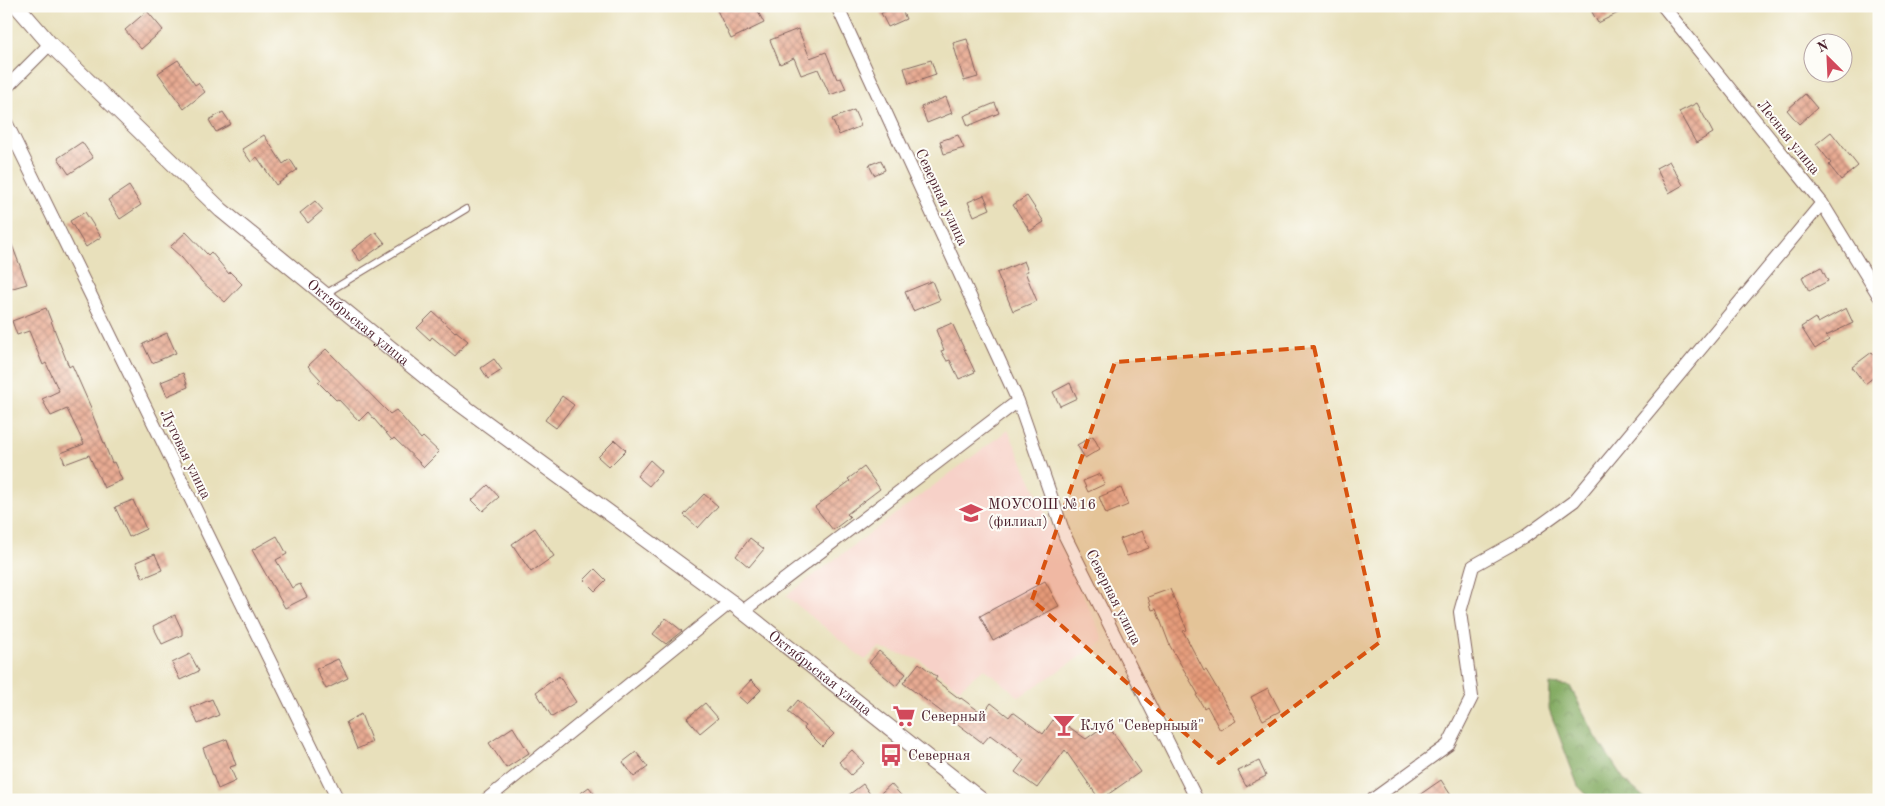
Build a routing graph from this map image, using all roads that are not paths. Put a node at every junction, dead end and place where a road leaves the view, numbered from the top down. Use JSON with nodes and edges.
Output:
{"nodes":[{"id":1,"x":17,"y":6,"type":"edge"},
{"id":2,"x":837,"y":6,"type":"edge"},
{"id":3,"x":1663,"y":6,"type":"edge"},
{"id":4,"x":50,"y":44,"type":"junction"},
{"id":5,"x":6,"y":88,"type":"edge"},
{"id":6,"x":6,"y":122,"type":"edge"},
{"id":7,"x":1822,"y":203,"type":"junction"},
{"id":8,"x":466,"y":209,"type":"dead end"},
{"id":9,"x":324,"y":294,"type":"junction"},
{"id":10,"x":1879,"y":296,"type":"edge"},
{"id":11,"x":1018,"y":401,"type":"junction"},
{"id":12,"x":737,"y":607,"type":"junction"},
{"id":13,"x":338,"y":800,"type":"edge"},
{"id":14,"x":486,"y":800,"type":"edge"},
{"id":15,"x":981,"y":800,"type":"edge"},
{"id":16,"x":1197,"y":800,"type":"edge"},
{"id":17,"x":1372,"y":800,"type":"edge"}],
"edges":[{"from":1,"to":4,"type":"street","name":"Октябрьская улица"},
{"from":2,"to":11,"type":"street","name":"Северная улица"},
{"from":3,"to":7,"type":"street","name":"Лесная улица"},
{"from":4,"to":5,"type":"street"},
{"from":4,"to":9,"type":"street","name":"Октябрьская улица"},
{"from":6,"to":13,"type":"street","name":"Луговая улица"},
{"from":7,"to":10,"type":"street","name":"Лесная улица"},
{"from":7,"to":17,"type":"street"},
{"from":8,"to":9,"type":"lane"},
{"from":9,"to":12,"type":"street","name":"Октябрьская улица"},
{"from":11,"to":12,"type":"street"},
{"from":11,"to":16,"type":"street","name":"Северная улица"},
{"from":12,"to":14,"type":"street"},
{"from":12,"to":15,"type":"street","name":"Октябрьская улица"}]}
